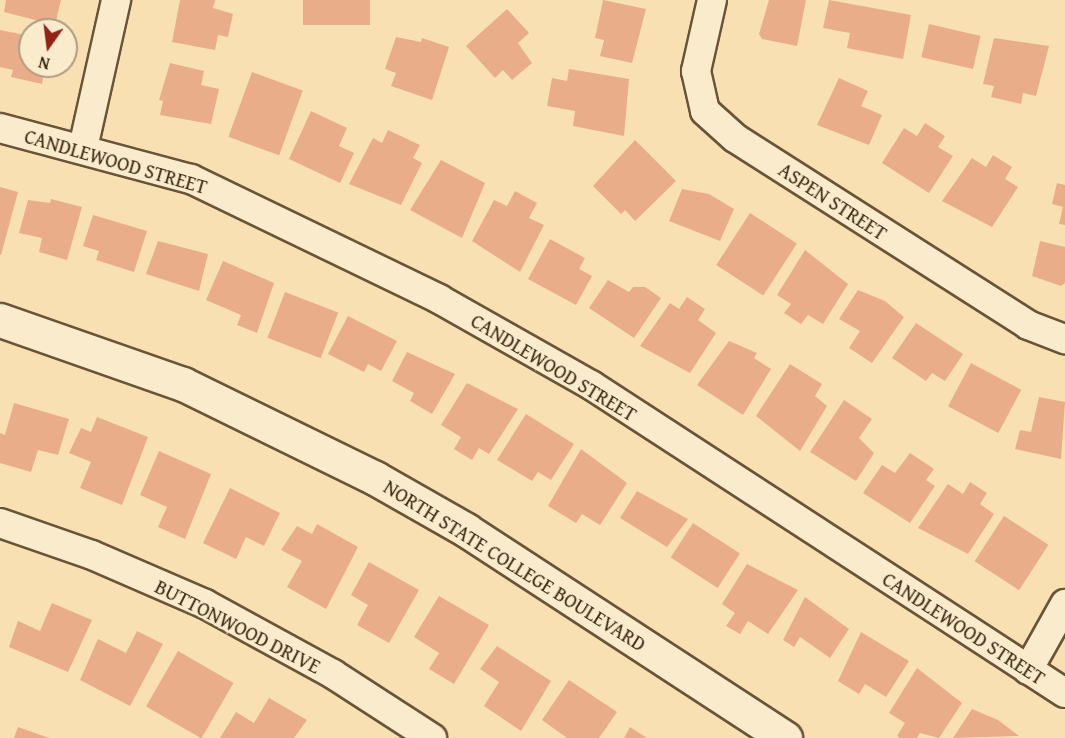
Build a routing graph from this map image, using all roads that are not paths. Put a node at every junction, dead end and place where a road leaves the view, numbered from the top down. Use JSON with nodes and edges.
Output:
{"nodes":[{"id":1,"x":116,"y":0,"type":"edge"},
{"id":2,"x":711,"y":0,"type":"edge"},
{"id":3,"x":0,"y":128,"type":"edge"},
{"id":4,"x":83,"y":148,"type":"junction"},
{"id":5,"x":0,"y":320,"type":"edge"},
{"id":6,"x":1065,"y":339,"type":"edge"},
{"id":7,"x":0,"y":523,"type":"edge"},
{"id":8,"x":1065,"y":604,"type":"edge"},
{"id":9,"x":1028,"y":670,"type":"junction"},
{"id":10,"x":1065,"y":693,"type":"edge"},
{"id":11,"x":432,"y":738,"type":"edge"},
{"id":12,"x":785,"y":738,"type":"edge"}],
"edges":[{"from":1,"to":4,"type":"street"},
{"from":2,"to":6,"type":"street","name":"ASPEN STREET"},
{"from":3,"to":4,"type":"street","name":"CANDLEWOOD STREET"},
{"from":4,"to":9,"type":"street","name":"CANDLEWOOD STREET"},
{"from":5,"to":12,"type":"main road","name":"NORTH STATE COLLEGE BOULEVARD"},
{"from":7,"to":11,"type":"street","name":"BUTTONWOOD DRIVE"},
{"from":8,"to":9,"type":"street"},
{"from":9,"to":10,"type":"street","name":"CANDLEWOOD STREET"}]}
